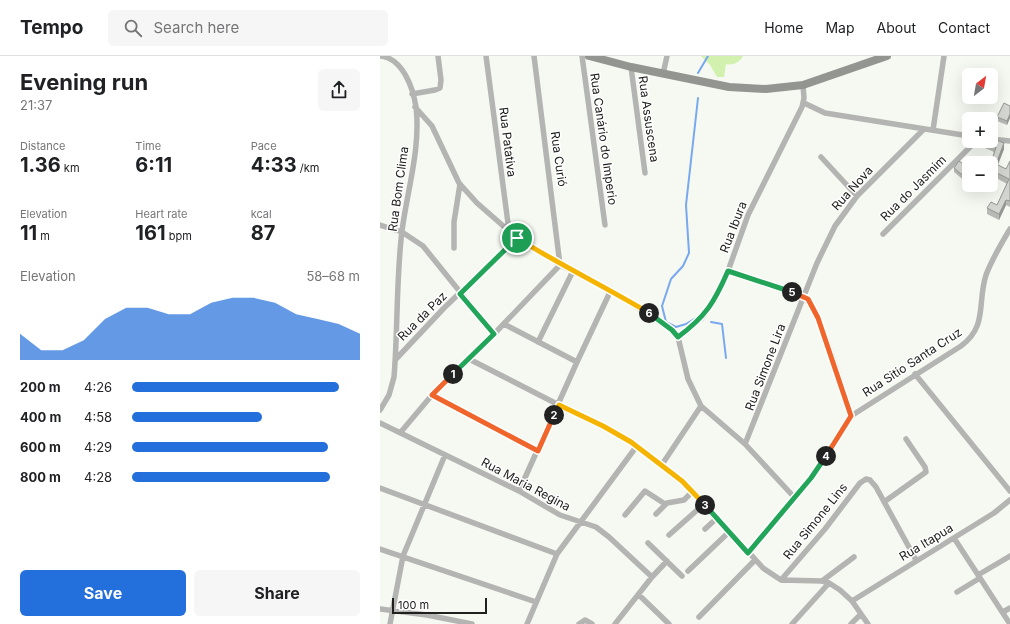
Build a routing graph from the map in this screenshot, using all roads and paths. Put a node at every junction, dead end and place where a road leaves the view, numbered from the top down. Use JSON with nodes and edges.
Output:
{"nodes":[{"id":1,"x":380,"y":56,"type":"edge"},
{"id":2,"x":438,"y":56,"type":"edge"},
{"id":3,"x":486,"y":56,"type":"edge"},
{"id":4,"x":534,"y":56,"type":"edge"},
{"id":5,"x":582,"y":56,"type":"edge"},
{"id":6,"x":589,"y":56,"type":"edge"},
{"id":7,"x":667,"y":56,"type":"edge"},
{"id":8,"x":887,"y":56,"type":"edge"},
{"id":9,"x":944,"y":56,"type":"edge"},
{"id":10,"x":631,"y":67,"type":"junction"},
{"id":11,"x":664,"y":74,"type":"junction"},
{"id":12,"x":803,"y":84,"type":"junction"},
{"id":13,"x":412,"y":94,"type":"junction"},
{"id":14,"x":804,"y":103,"type":"junction"},
{"id":15,"x":416,"y":106,"type":"junction"},
{"id":16,"x":924,"y":129,"type":"junction"},
{"id":17,"x":933,"y":130,"type":"junction"},
{"id":18,"x":962,"y":135,"type":"edge"},
{"id":19,"x":998,"y":140,"type":"edge"},
{"id":20,"x":1010,"y":141,"type":"edge"},
{"id":21,"x":969,"y":148,"type":"edge"},
{"id":22,"x":821,"y":157,"type":"dead end"},
{"id":23,"x":645,"y":173,"type":"dead end"},
{"id":24,"x":460,"y":184,"type":"junction"},
{"id":25,"x":857,"y":196,"type":"junction"},
{"id":26,"x":380,"y":225,"type":"edge"},
{"id":27,"x":605,"y":225,"type":"dead end"},
{"id":28,"x":1010,"y":228,"type":"edge"},
{"id":29,"x":509,"y":231,"type":"junction"},
{"id":30,"x":402,"y":232,"type":"junction"},
{"id":31,"x":882,"y":234,"type":"dead end"},
{"id":32,"x":517,"y":238,"type":"junction"},
{"id":33,"x":454,"y":248,"type":"dead end"},
{"id":34,"x":560,"y":265,"type":"junction"},
{"id":35,"x":573,"y":271,"type":"junction"},
{"id":36,"x":728,"y":271,"type":"junction"},
{"id":37,"x":611,"y":290,"type":"junction"},
{"id":38,"x":460,"y":294,"type":"junction"},
{"id":39,"x":805,"y":297,"type":"junction"},
{"id":40,"x":504,"y":324,"type":"junction"},
{"id":41,"x":494,"y":334,"type":"junction"},
{"id":42,"x":678,"y":337,"type":"junction"},
{"id":43,"x":538,"y":342,"type":"junction"},
{"id":44,"x":396,"y":359,"type":"junction"},
{"id":45,"x":469,"y":359,"type":"junction"},
{"id":46,"x":577,"y":362,"type":"junction"},
{"id":47,"x":915,"y":374,"type":"junction"},
{"id":48,"x":432,"y":395,"type":"junction"},
{"id":49,"x":559,"y":405,"type":"junction"},
{"id":50,"x":701,"y":406,"type":"junction"},
{"id":51,"x":380,"y":410,"type":"edge"},
{"id":52,"x":851,"y":416,"type":"junction"},
{"id":53,"x":380,"y":423,"type":"edge"},
{"id":54,"x":400,"y":433,"type":"junction"},
{"id":55,"x":906,"y":439,"type":"dead end"},
{"id":56,"x":746,"y":444,"type":"junction"},
{"id":57,"x":636,"y":447,"type":"junction"},
{"id":58,"x":538,"y":451,"type":"junction"},
{"id":59,"x":445,"y":455,"type":"junction"},
{"id":60,"x":661,"y":466,"type":"junction"},
{"id":61,"x":380,"y":488,"type":"edge"},
{"id":62,"x":519,"y":491,"type":"junction"},
{"id":63,"x":693,"y":491,"type":"junction"},
{"id":64,"x":1010,"y":491,"type":"edge"},
{"id":65,"x":794,"y":497,"type":"junction"},
{"id":66,"x":1010,"y":500,"type":"edge"},
{"id":67,"x":884,"y":502,"type":"junction"},
{"id":68,"x":423,"y":504,"type":"junction"},
{"id":69,"x":665,"y":504,"type":"junction"},
{"id":70,"x":704,"y":504,"type":"junction"},
{"id":71,"x":656,"y":514,"type":"dead end"},
{"id":72,"x":625,"y":516,"type":"dead end"},
{"id":73,"x":717,"y":518,"type":"junction"},
{"id":74,"x":581,"y":522,"type":"junction"},
{"id":75,"x":705,"y":528,"type":"dead end"},
{"id":76,"x":728,"y":532,"type":"junction"},
{"id":77,"x":669,"y":535,"type":"dead end"},
{"id":78,"x":954,"y":538,"type":"junction"},
{"id":79,"x":648,"y":543,"type":"dead end"},
{"id":80,"x":380,"y":549,"type":"edge"},
{"id":81,"x":748,"y":553,"type":"junction"},
{"id":82,"x":557,"y":554,"type":"junction"},
{"id":83,"x":403,"y":556,"type":"junction"},
{"id":84,"x":1010,"y":556,"type":"edge"},
{"id":85,"x":854,"y":557,"type":"dead end"},
{"id":86,"x":755,"y":560,"type":"junction"},
{"id":87,"x":916,"y":560,"type":"junction"},
{"id":88,"x":667,"y":561,"type":"junction"},
{"id":89,"x":688,"y":571,"type":"dead end"},
{"id":90,"x":682,"y":576,"type":"dead end"},
{"id":91,"x":652,"y":577,"type":"junction"},
{"id":92,"x":979,"y":577,"type":"junction"},
{"id":93,"x":781,"y":580,"type":"junction"},
{"id":94,"x":822,"y":581,"type":"junction"},
{"id":95,"x":830,"y":583,"type":"junction"},
{"id":96,"x":957,"y":592,"type":"dead end"},
{"id":97,"x":639,"y":595,"type":"junction"},
{"id":98,"x":852,"y":601,"type":"junction"},
{"id":99,"x":536,"y":602,"type":"junction"},
{"id":100,"x":1010,"y":608,"type":"edge"},
{"id":101,"x":380,"y":610,"type":"edge"},
{"id":102,"x":392,"y":611,"type":"junction"},
{"id":103,"x":1003,"y":612,"type":"junction"},
{"id":104,"x":861,"y":614,"type":"junction"},
{"id":105,"x":699,"y":617,"type":"dead end"},
{"id":106,"x":448,"y":621,"type":"edge"},
{"id":107,"x":390,"y":624,"type":"edge"},
{"id":108,"x":472,"y":624,"type":"edge"},
{"id":109,"x":527,"y":624,"type":"edge"},
{"id":110,"x":579,"y":624,"type":"edge"},
{"id":111,"x":592,"y":624,"type":"edge"},
{"id":112,"x":615,"y":624,"type":"edge"},
{"id":113,"x":669,"y":624,"type":"edge"},
{"id":114,"x":792,"y":624,"type":"edge"},
{"id":115,"x":851,"y":624,"type":"edge"},
{"id":116,"x":868,"y":624,"type":"edge"},
{"id":117,"x":1010,"y":624,"type":"edge"}],
"edges":[{"from":1,"to":13,"type":"street","name":"Rua Bom Clima"},
{"from":2,"to":13,"type":"street"},
{"from":3,"to":29,"type":"street","name":"Rua Patativa"},
{"from":4,"to":34,"type":"street","name":"Rua Curió"},
{"from":5,"to":27,"type":"street","name":"Rua Canário do Imperio"},
{"from":6,"to":10,"type":"main road"},
{"from":7,"to":11,"type":"street"},
{"from":8,"to":12,"type":"main road"},
{"from":9,"to":17,"type":"street"},
{"from":10,"to":11,"type":"main road"},
{"from":10,"to":23,"type":"street","name":"Rua Assuscena"},
{"from":11,"to":12,"type":"main road"},
{"from":12,"to":14,"type":"street","name":"Rua Ibura"},
{"from":13,"to":15,"type":"street","name":"Rua Bom Clima"},
{"from":14,"to":16,"type":"street"},
{"from":14,"to":36,"type":"street","name":"Rua Ibura"},
{"from":15,"to":24,"type":"street"},
{"from":15,"to":30,"type":"street","name":"Rua Bom Clima"},
{"from":16,"to":17,"type":"street"},
{"from":16,"to":25,"type":"street","name":"Rua Nova"},
{"from":17,"to":18,"type":"street"},
{"from":19,"to":20,"type":"street"},
{"from":21,"to":31,"type":"street","name":"Rua do Jasmim"},
{"from":22,"to":25,"type":"street"},
{"from":24,"to":29,"type":"street"},
{"from":24,"to":33,"type":"street"},
{"from":25,"to":39,"type":"street","name":"Rua Nova"},
{"from":26,"to":30,"type":"street"},
{"from":28,"to":47,"type":"street","name":"Rua Sitio Santa Cruz"},
{"from":29,"to":32,"type":"street"},
{"from":30,"to":38,"type":"street"},
{"from":30,"to":44,"type":"street","name":"Rua Bom Clima"},
{"from":32,"to":34,"type":"street"},
{"from":32,"to":38,"type":"street","name":"Rua da Paz"},
{"from":34,"to":35,"type":"street"},
{"from":34,"to":40,"type":"street"},
{"from":35,"to":37,"type":"street"},
{"from":35,"to":43,"type":"street"},
{"from":36,"to":39,"type":"street"},
{"from":36,"to":42,"type":"street","name":"Rua Ibura"},
{"from":37,"to":42,"type":"street"},
{"from":37,"to":46,"type":"street"},
{"from":38,"to":41,"type":"street"},
{"from":38,"to":44,"type":"street","name":"Rua da Paz"},
{"from":39,"to":52,"type":"street"},
{"from":39,"to":56,"type":"street","name":"Rua Simone Lira"},
{"from":40,"to":41,"type":"street"},
{"from":40,"to":43,"type":"street"},
{"from":41,"to":45,"type":"street"},
{"from":42,"to":50,"type":"street"},
{"from":43,"to":46,"type":"street"},
{"from":44,"to":51,"type":"street","name":"Rua Bom Clima"},
{"from":45,"to":48,"type":"street"},
{"from":45,"to":49,"type":"street"},
{"from":46,"to":49,"type":"street"},
{"from":47,"to":52,"type":"street","name":"Rua Sitio Santa Cruz"},
{"from":47,"to":64,"type":"street"},
{"from":48,"to":54,"type":"street"},
{"from":48,"to":58,"type":"street"},
{"from":49,"to":57,"type":"street"},
{"from":49,"to":58,"type":"street"},
{"from":50,"to":56,"type":"street"},
{"from":50,"to":60,"type":"street"},
{"from":52,"to":65,"type":"street","name":"Rua Sitio Santa Cruz"},
{"from":53,"to":54,"type":"street","name":"Rua Maria Regina"},
{"from":54,"to":59,"type":"street","name":"Rua Maria Regina"},
{"from":55,"to":67,"type":"street"},
{"from":56,"to":65,"type":"street"},
{"from":57,"to":60,"type":"street"},
{"from":57,"to":74,"type":"street"},
{"from":58,"to":62,"type":"street"},
{"from":59,"to":62,"type":"street","name":"Rua Maria Regina"},
{"from":59,"to":68,"type":"street"},
{"from":60,"to":63,"type":"street"},
{"from":61,"to":68,"type":"street"},
{"from":62,"to":74,"type":"street","name":"Rua Maria Regina"},
{"from":63,"to":69,"type":"street"},
{"from":63,"to":70,"type":"street"},
{"from":65,"to":81,"type":"street","name":"Rua Sitio Santa Cruz"},
{"from":66,"to":78,"type":"street","name":"Rua Itapua"},
{"from":67,"to":87,"type":"street"},
{"from":67,"to":93,"type":"street","name":"Rua Simone Lins"},
{"from":68,"to":82,"type":"street"},
{"from":68,"to":83,"type":"street"},
{"from":69,"to":71,"type":"street"},
{"from":69,"to":72,"type":"street"},
{"from":70,"to":73,"type":"street"},
{"from":70,"to":77,"type":"street"},
{"from":73,"to":75,"type":"street"},
{"from":73,"to":76,"type":"street"},
{"from":74,"to":82,"type":"street"},
{"from":74,"to":91,"type":"street","name":"Rua Maria Regina"},
{"from":76,"to":81,"type":"street"},
{"from":76,"to":89,"type":"street"},
{"from":78,"to":87,"type":"street","name":"Rua Itapua"},
{"from":78,"to":92,"type":"street"},
{"from":79,"to":88,"type":"street"},
{"from":80,"to":83,"type":"street"},
{"from":81,"to":86,"type":"street"},
{"from":82,"to":99,"type":"street"},
{"from":83,"to":99,"type":"street"},
{"from":83,"to":102,"type":"street"},
{"from":84,"to":92,"type":"street"},
{"from":85,"to":94,"type":"street"},
{"from":86,"to":93,"type":"street"},
{"from":86,"to":105,"type":"street"},
{"from":87,"to":98,"type":"street","name":"Rua Itapua"},
{"from":88,"to":90,"type":"street"},
{"from":88,"to":91,"type":"street"},
{"from":91,"to":97,"type":"street"},
{"from":92,"to":96,"type":"street"},
{"from":92,"to":103,"type":"street"},
{"from":93,"to":94,"type":"street"},
{"from":94,"to":95,"type":"street"},
{"from":95,"to":98,"type":"street"},
{"from":95,"to":114,"type":"street"},
{"from":97,"to":112,"type":"street"},
{"from":97,"to":113,"type":"street"},
{"from":98,"to":104,"type":"street"},
{"from":99,"to":109,"type":"street"},
{"from":100,"to":103,"type":"street"},
{"from":101,"to":102,"type":"street"},
{"from":102,"to":106,"type":"street"},
{"from":102,"to":107,"type":"street"},
{"from":103,"to":117,"type":"street"},
{"from":104,"to":115,"type":"street"},
{"from":104,"to":116,"type":"street"},
{"from":106,"to":108,"type":"street"},
{"from":110,"to":111,"type":"street"}]}
